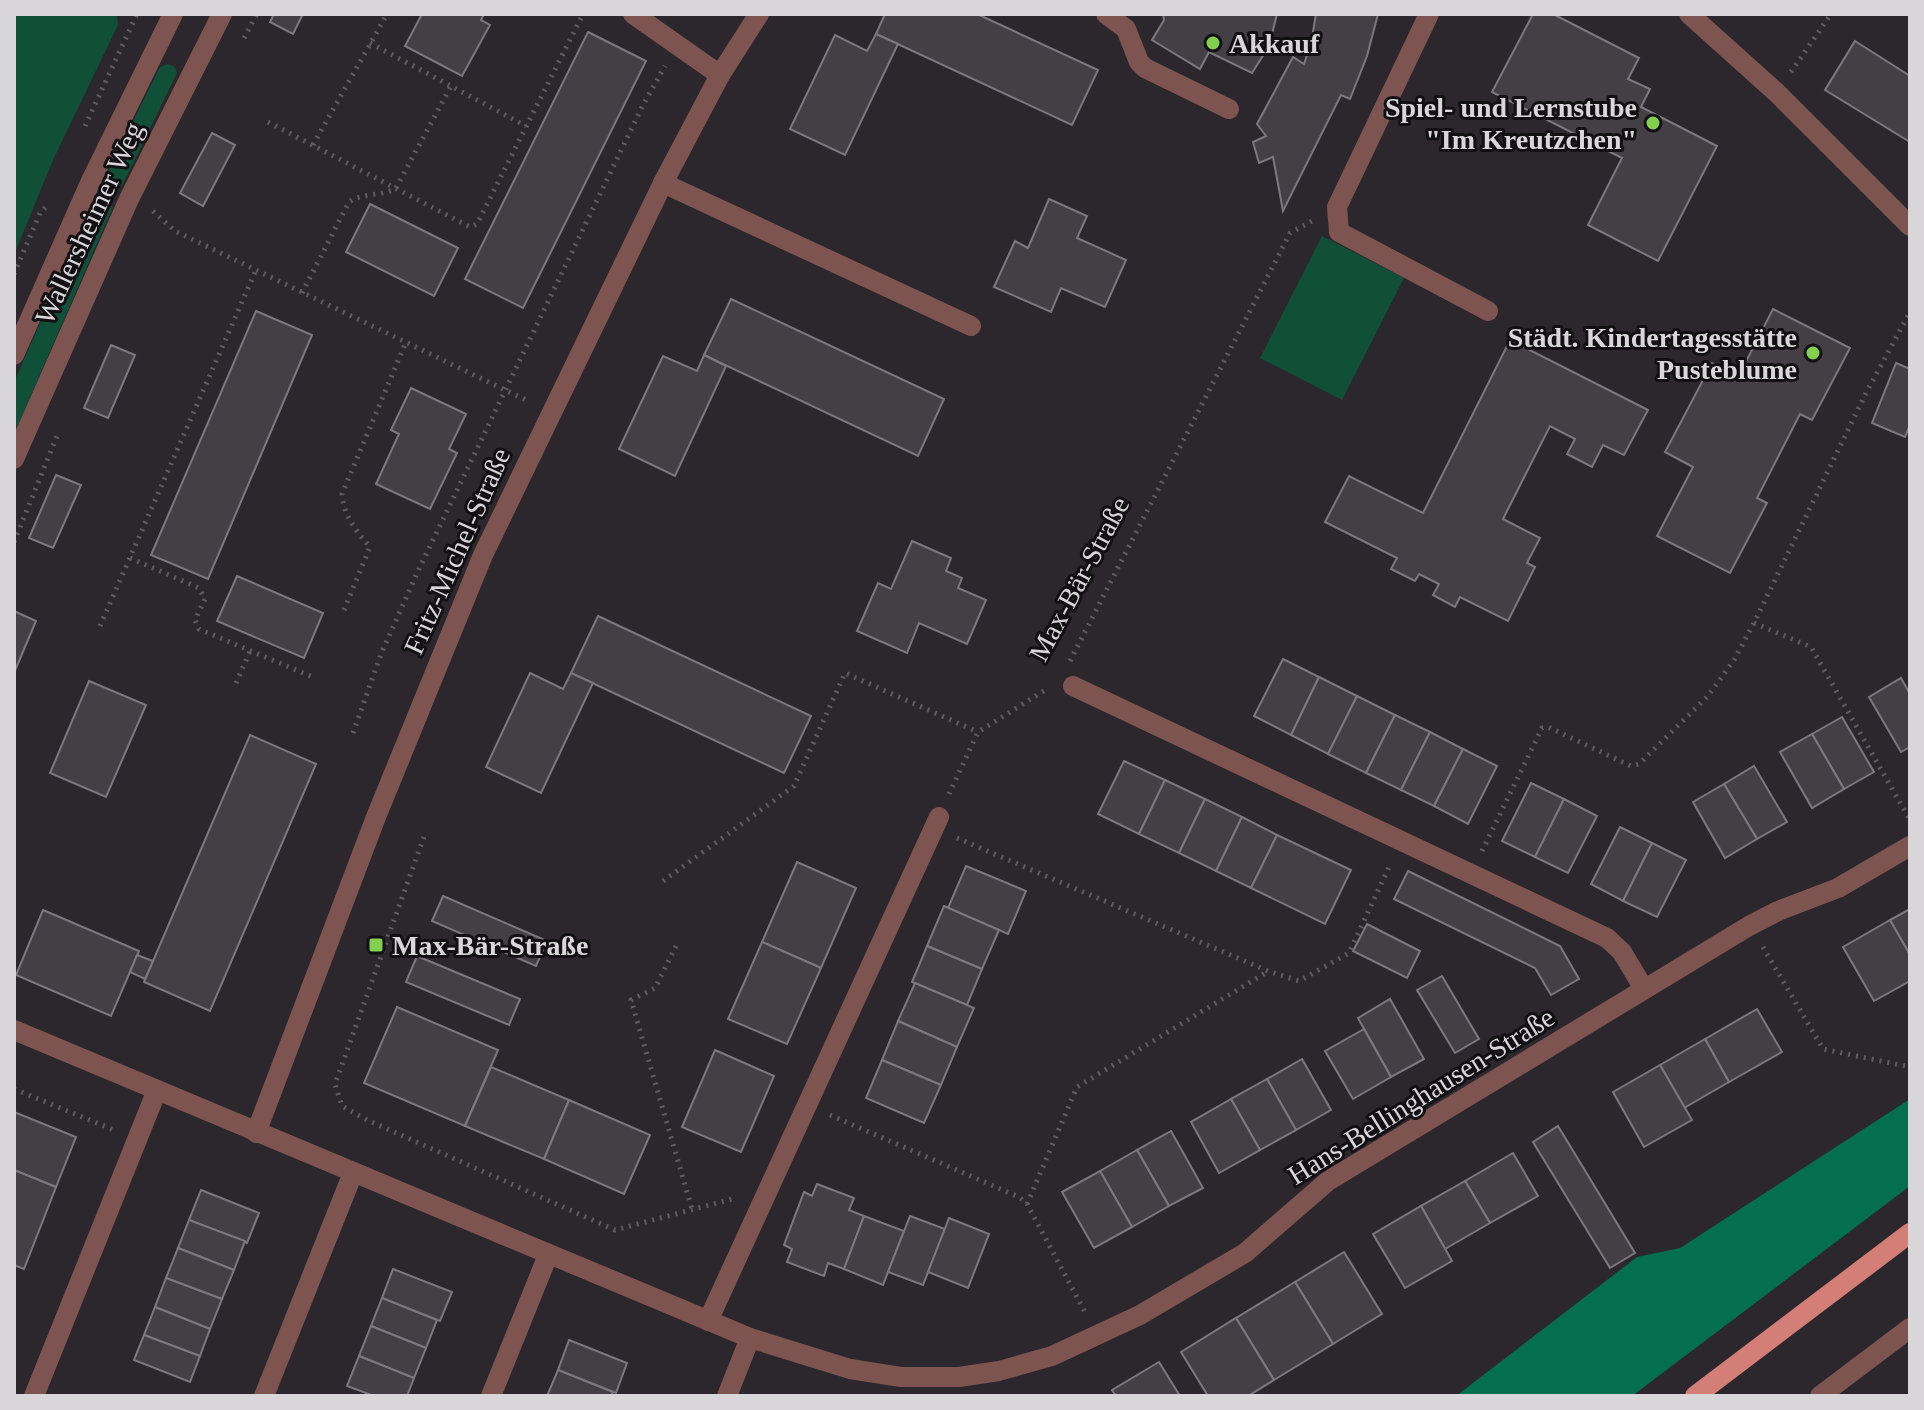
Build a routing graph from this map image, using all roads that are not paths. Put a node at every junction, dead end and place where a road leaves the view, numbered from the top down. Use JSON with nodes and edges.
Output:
{"nodes":[{"id":1,"x":173,"y":14,"type":"edge"},
{"id":2,"x":221,"y":14,"type":"edge"},
{"id":3,"x":633,"y":14,"type":"edge"},
{"id":4,"x":759,"y":14,"type":"edge"},
{"id":5,"x":1106,"y":14,"type":"edge"},
{"id":6,"x":1429,"y":14,"type":"edge"},
{"id":7,"x":1689,"y":14,"type":"edge"},
{"id":8,"x":720,"y":75,"type":"junction"},
{"id":9,"x":1229,"y":109,"type":"dead end"},
{"id":10,"x":663,"y":183,"type":"junction"},
{"id":11,"x":1910,"y":226,"type":"edge"},
{"id":12,"x":1488,"y":311,"type":"dead end"},
{"id":13,"x":971,"y":326,"type":"dead end"},
{"id":14,"x":14,"y":355,"type":"edge"},
{"id":15,"x":14,"y":459,"type":"edge"},
{"id":16,"x":1070,"y":676,"type":"road end"},
{"id":17,"x":936,"y":823,"type":"road end"},
{"id":18,"x":1910,"y":846,"type":"edge"},
{"id":19,"x":1644,"y":989,"type":"junction"},
{"id":20,"x":14,"y":1030,"type":"edge"},
{"id":21,"x":157,"y":1090,"type":"junction"},
{"id":22,"x":256,"y":1133,"type":"junction"},
{"id":23,"x":353,"y":1173,"type":"junction"},
{"id":24,"x":1910,"y":1233,"type":"edge"},
{"id":25,"x":548,"y":1255,"type":"junction"},
{"id":26,"x":708,"y":1321,"type":"junction"},
{"id":27,"x":1910,"y":1328,"type":"edge"},
{"id":28,"x":750,"y":1338,"type":"junction"},
{"id":29,"x":34,"y":1396,"type":"edge"},
{"id":30,"x":264,"y":1396,"type":"edge"},
{"id":31,"x":491,"y":1396,"type":"edge"},
{"id":32,"x":727,"y":1396,"type":"edge"},
{"id":33,"x":1695,"y":1396,"type":"edge"},
{"id":34,"x":1820,"y":1396,"type":"edge"}],
"edges":[{"from":1,"to":14,"type":"street","name":"Wallersheimer Weg"},
{"from":2,"to":15,"type":"street","name":"Wallersheimer Weg"},
{"from":3,"to":8,"type":"street"},
{"from":4,"to":8,"type":"street","name":"Fritz-Michel-Straße"},
{"from":5,"to":9,"type":"street"},
{"from":6,"to":12,"type":"street"},
{"from":7,"to":11,"type":"street"},
{"from":8,"to":10,"type":"street","name":"Fritz-Michel-Straße"},
{"from":10,"to":13,"type":"street"},
{"from":10,"to":22,"type":"street","name":"Fritz-Michel-Straße"},
{"from":16,"to":19,"type":"street","name":"Max-Bär-Straße"},
{"from":17,"to":26,"type":"street"},
{"from":18,"to":19,"type":"street","name":"Hans-Bellinghausen-Straße"},
{"from":19,"to":28,"type":"street","name":"Hans-Bellinghausen-Straße"},
{"from":20,"to":21,"type":"street","name":"Hans-Bellinghausen-Straße"},
{"from":21,"to":22,"type":"street","name":"Hans-Bellinghausen-Straße"},
{"from":21,"to":29,"type":"street"},
{"from":22,"to":23,"type":"street","name":"Hans-Bellinghausen-Straße"},
{"from":23,"to":25,"type":"street","name":"Hans-Bellinghausen-Straße"},
{"from":23,"to":30,"type":"street"},
{"from":24,"to":33,"type":"main road"},
{"from":25,"to":26,"type":"street","name":"Hans-Bellinghausen-Straße"},
{"from":25,"to":31,"type":"street"},
{"from":26,"to":28,"type":"street","name":"Hans-Bellinghausen-Straße"},
{"from":27,"to":34,"type":"street"},
{"from":28,"to":32,"type":"street"}]}
